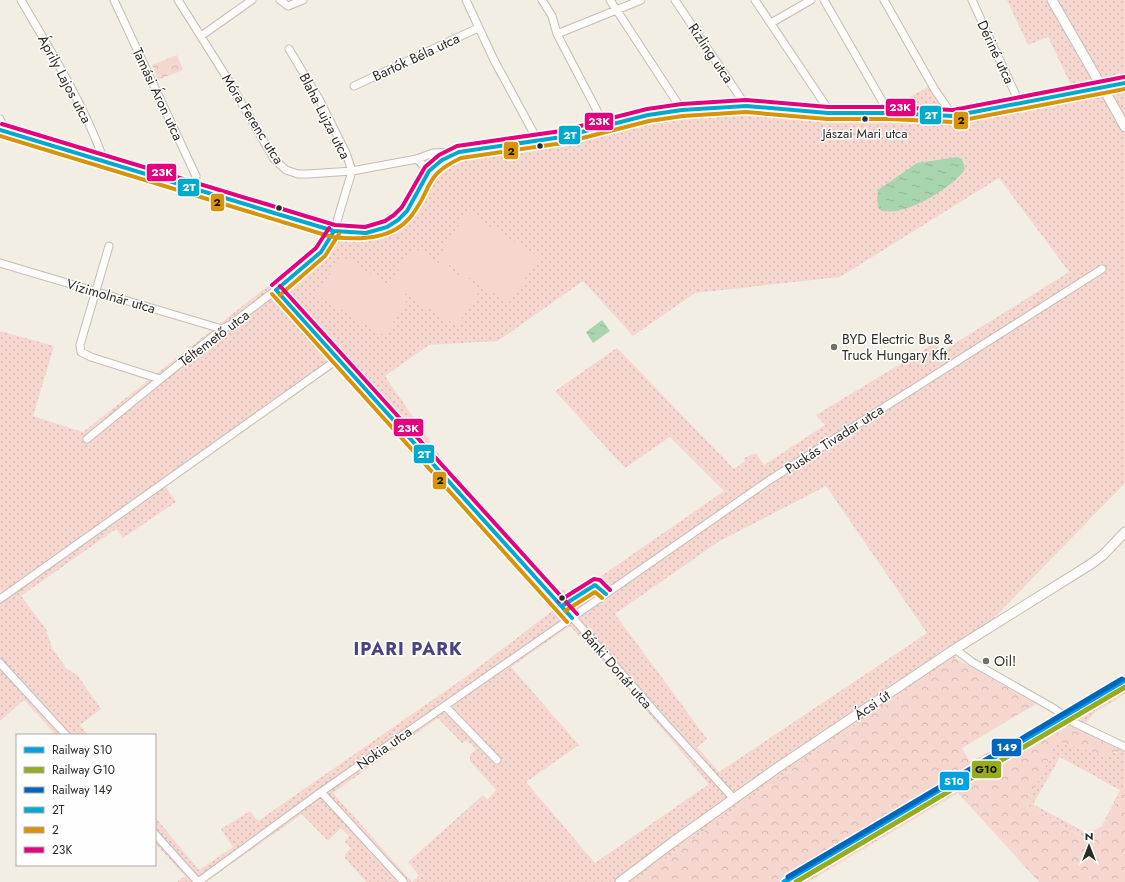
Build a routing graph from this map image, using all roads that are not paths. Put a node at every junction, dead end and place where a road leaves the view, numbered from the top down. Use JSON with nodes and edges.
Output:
{"nodes":[{"id":1,"x":21,"y":0,"type":"edge"},
{"id":2,"x":114,"y":0,"type":"edge"},
{"id":3,"x":178,"y":0,"type":"edge"},
{"id":4,"x":252,"y":0,"type":"edge"},
{"id":5,"x":280,"y":0,"type":"edge"},
{"id":6,"x":303,"y":0,"type":"edge"},
{"id":7,"x":466,"y":0,"type":"edge"},
{"id":8,"x":542,"y":0,"type":"edge"},
{"id":9,"x":610,"y":0,"type":"edge"},
{"id":10,"x":641,"y":0,"type":"edge"},
{"id":11,"x":675,"y":0,"type":"edge"},
{"id":12,"x":755,"y":0,"type":"edge"},
{"id":13,"x":811,"y":0,"type":"edge"},
{"id":14,"x":824,"y":0,"type":"edge"},
{"id":15,"x":884,"y":0,"type":"edge"},
{"id":16,"x":972,"y":0,"type":"edge"},
{"id":17,"x":1052,"y":0,"type":"edge"},
{"id":18,"x":617,"y":10,"type":"junction"},
{"id":19,"x":771,"y":23,"type":"junction"},
{"id":20,"x":478,"y":28,"type":"junction"},
{"id":21,"x":557,"y":34,"type":"junction"},
{"id":22,"x":201,"y":36,"type":"junction"},
{"id":23,"x":289,"y":49,"type":"dead end"},
{"id":24,"x":1125,"y":83,"type":"edge"},
{"id":25,"x":354,"y":86,"type":"dead end"},
{"id":26,"x":1020,"y":104,"type":"junction"},
{"id":27,"x":746,"y":106,"type":"junction"},
{"id":28,"x":682,"y":110,"type":"junction"},
{"id":29,"x":828,"y":113,"type":"junction"},
{"id":30,"x":889,"y":113,"type":"junction"},
{"id":31,"x":953,"y":116,"type":"junction"},
{"id":32,"x":0,"y":119,"type":"edge"},
{"id":33,"x":605,"y":126,"type":"junction"},
{"id":34,"x":1125,"y":127,"type":"edge"},
{"id":35,"x":2,"y":130,"type":"edge"},
{"id":36,"x":538,"y":141,"type":"junction"},
{"id":37,"x":459,"y":152,"type":"junction"},
{"id":38,"x":417,"y":159,"type":"junction"},
{"id":39,"x":104,"y":161,"type":"junction"},
{"id":40,"x":352,"y":171,"type":"junction"},
{"id":41,"x":429,"y":171,"type":"junction"},
{"id":42,"x":195,"y":189,"type":"junction"},
{"id":43,"x":334,"y":231,"type":"junction"},
{"id":44,"x":109,"y":246,"type":"dead end"},
{"id":45,"x":0,"y":263,"type":"edge"},
{"id":46,"x":1102,"y":269,"type":"dead end"},
{"id":47,"x":276,"y":290,"type":"junction"},
{"id":48,"x":94,"y":292,"type":"junction"},
{"id":49,"x":222,"y":329,"type":"junction"},
{"id":50,"x":338,"y":359,"type":"junction"},
{"id":51,"x":160,"y":379,"type":"junction"},
{"id":52,"x":87,"y":439,"type":"dead end"},
{"id":53,"x":1125,"y":532,"type":"edge"},
{"id":54,"x":0,"y":599,"type":"edge"},
{"id":55,"x":572,"y":618,"type":"junction"},
{"id":56,"x":955,"y":649,"type":"junction"},
{"id":57,"x":0,"y":663,"type":"edge"},
{"id":58,"x":445,"y":706,"type":"junction"},
{"id":59,"x":65,"y":734,"type":"edge"},
{"id":60,"x":1125,"y":747,"type":"edge"},
{"id":61,"x":497,"y":760,"type":"dead end"},
{"id":62,"x":321,"y":792,"type":"junction"},
{"id":63,"x":734,"y":799,"type":"junction"},
{"id":64,"x":156,"y":835,"type":"edge"},
{"id":65,"x":403,"y":881,"type":"edge"},
{"id":66,"x":198,"y":882,"type":"edge"},
{"id":67,"x":620,"y":882,"type":"edge"}],
"edges":[{"from":1,"to":39,"type":"street","name":"Áprily Lajos utca"},
{"from":2,"to":42,"type":"street","name":"Tamási Áron utca"},
{"from":3,"to":22,"type":"street","name":"Móra Ferenc utca"},
{"from":4,"to":22,"type":"street"},
{"from":5,"to":6,"type":"street"},
{"from":7,"to":20,"type":"street"},
{"from":8,"to":21,"type":"street"},
{"from":9,"to":18,"type":"street"},
{"from":10,"to":18,"type":"street"},
{"from":11,"to":27,"type":"street","name":"Rizling utca"},
{"from":12,"to":19,"type":"street"},
{"from":13,"to":19,"type":"street"},
{"from":14,"to":30,"type":"street"},
{"from":15,"to":31,"type":"street"},
{"from":16,"to":26,"type":"street","name":"Dériné utca"},
{"from":17,"to":34,"type":"main road","bridge":true},
{"from":18,"to":21,"type":"street"},
{"from":18,"to":28,"type":"street"},
{"from":19,"to":29,"type":"street"},
{"from":20,"to":25,"type":"street","name":"Bartók Béla utca"},
{"from":20,"to":36,"type":"street"},
{"from":21,"to":33,"type":"street"},
{"from":22,"to":40,"type":"street","name":"Móra Ferenc utca"},
{"from":23,"to":40,"type":"street","name":"Blaha Lujza utca"},
{"from":24,"to":26,"type":"street"},
{"from":26,"to":31,"type":"street"},
{"from":27,"to":28,"type":"street"},
{"from":27,"to":29,"type":"street"},
{"from":28,"to":33,"type":"street"},
{"from":29,"to":30,"type":"street"},
{"from":30,"to":31,"type":"street"},
{"from":32,"to":35,"type":"street"},
{"from":33,"to":36,"type":"street"},
{"from":35,"to":39,"type":"street"},
{"from":36,"to":37,"type":"street"},
{"from":37,"to":38,"type":"street","name":"Móra Ferenc utca"},
{"from":37,"to":41,"type":"street"},
{"from":38,"to":40,"type":"street","name":"Móra Ferenc utca"},
{"from":38,"to":41,"type":"street"},
{"from":39,"to":42,"type":"street"},
{"from":40,"to":43,"type":"street","name":"Blaha Lujza utca"},
{"from":41,"to":43,"type":"street"},
{"from":42,"to":43,"type":"street"},
{"from":43,"to":47,"type":"street","name":"Téltemető utca"},
{"from":44,"to":48,"type":"street"},
{"from":45,"to":48,"type":"street","name":"Vízimolnár utca"},
{"from":46,"to":55,"type":"street","name":"Puskás Tivadar utca"},
{"from":47,"to":49,"type":"street","name":"Téltemető utca"},
{"from":47,"to":50,"type":"street","name":"Bánki Donát utca"},
{"from":48,"to":49,"type":"street","name":"Vízimolnár utca"},
{"from":48,"to":51,"type":"street"},
{"from":49,"to":51,"type":"street","name":"Téltemető utca"},
{"from":50,"to":54,"type":"street"},
{"from":50,"to":55,"type":"street","name":"Bánki Donát utca"},
{"from":51,"to":52,"type":"street","name":"Téltemető utca"},
{"from":53,"to":56,"type":"main road","name":"Ácsi út"},
{"from":55,"to":58,"type":"street","name":"Nokia utca"},
{"from":55,"to":63,"type":"street","name":"Bánki Donát utca"},
{"from":56,"to":60,"type":"street"},
{"from":56,"to":63,"type":"main road","name":"Ácsi út"},
{"from":57,"to":59,"type":"street"},
{"from":58,"to":61,"type":"street"},
{"from":58,"to":62,"type":"street","name":"Nokia utca"},
{"from":62,"to":65,"type":"street"},
{"from":62,"to":66,"type":"street","name":"Nokia utca"},
{"from":63,"to":67,"type":"main road","name":"Ácsi út"},
{"from":64,"to":66,"type":"street"}]}
